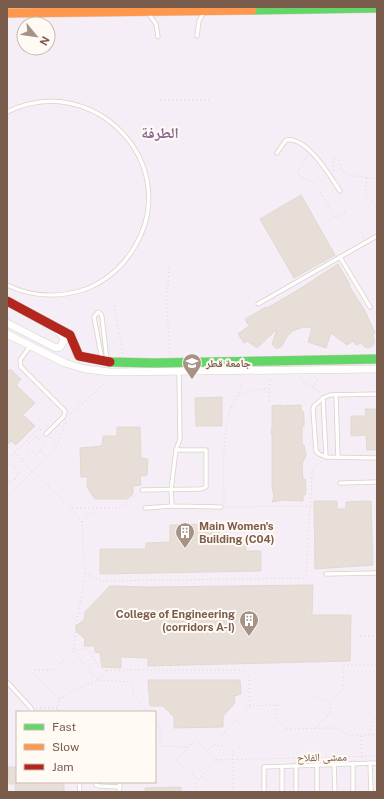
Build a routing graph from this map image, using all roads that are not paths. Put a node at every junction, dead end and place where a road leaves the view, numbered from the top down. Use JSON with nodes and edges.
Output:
{"nodes":[{"id":1,"x":377,"y":8,"type":"edge"},
{"id":2,"x":205,"y":10,"type":"junction"},
{"id":3,"x":146,"y":11,"type":"junction"},
{"id":4,"x":7,"y":13,"type":"edge"},
{"id":5,"x":198,"y":36,"type":"dead end"},
{"id":6,"x":158,"y":37,"type":"dead end"},
{"id":7,"x":7,"y":112,"type":"edge"},
{"id":8,"x":277,"y":153,"type":"dead end"},
{"id":9,"x":340,"y":191,"type":"dead end"},
{"id":10,"x":377,"y":236,"type":"edge"},
{"id":11,"x":340,"y":257,"type":"junction"},
{"id":12,"x":7,"y":285,"type":"edge"},
{"id":13,"x":7,"y":302,"type":"edge"},
{"id":14,"x":258,"y":304,"type":"dead end"},
{"id":15,"x":370,"y":307,"type":"dead end"},
{"id":16,"x":7,"y":323,"type":"edge"},
{"id":17,"x":56,"y":328,"type":"junction"},
{"id":18,"x":7,"y":334,"type":"edge"},
{"id":19,"x":30,"y":345,"type":"junction"},
{"id":20,"x":377,"y":359,"type":"edge"},
{"id":21,"x":104,"y":361,"type":"junction"},
{"id":22,"x":155,"y":368,"type":"junction"},
{"id":23,"x":377,"y":370,"type":"edge"},
{"id":24,"x":179,"y":372,"type":"junction"},
{"id":25,"x":377,"y":394,"type":"edge"},
{"id":26,"x":336,"y":395,"type":"junction"},
{"id":27,"x":325,"y":397,"type":"junction"},
{"id":28,"x":46,"y":434,"type":"road end"},
{"id":29,"x":176,"y":450,"type":"junction"},
{"id":30,"x":326,"y":457,"type":"junction"},
{"id":31,"x":338,"y":458,"type":"junction"},
{"id":32,"x":377,"y":458,"type":"edge"},
{"id":33,"x":377,"y":482,"type":"edge"},
{"id":34,"x":340,"y":483,"type":"dead end"},
{"id":35,"x":142,"y":490,"type":"road end"},
{"id":36,"x":171,"y":490,"type":"junction"},
{"id":37,"x":172,"y":506,"type":"junction"},
{"id":38,"x":221,"y":507,"type":"dead end"},
{"id":39,"x":145,"y":508,"type":"dead end"},
{"id":40,"x":377,"y":573,"type":"edge"},
{"id":41,"x":326,"y":574,"type":"dead end"},
{"id":42,"x":7,"y":682,"type":"edge"},
{"id":43,"x":32,"y":710,"type":"edge"},
{"id":44,"x":353,"y":763,"type":"junction"},
{"id":45,"x":370,"y":763,"type":"junction"},
{"id":46,"x":377,"y":763,"type":"edge"},
{"id":47,"x":317,"y":764,"type":"junction"},
{"id":48,"x":334,"y":764,"type":"junction"},
{"id":49,"x":296,"y":765,"type":"junction"},
{"id":50,"x":282,"y":767,"type":"junction"},
{"id":51,"x":95,"y":783,"type":"edge"},
{"id":52,"x":120,"y":783,"type":"edge"},
{"id":53,"x":120,"y":787,"type":"junction"},
{"id":54,"x":119,"y":792,"type":"edge"},
{"id":55,"x":264,"y":792,"type":"edge"},
{"id":56,"x":282,"y":792,"type":"edge"},
{"id":57,"x":296,"y":792,"type":"edge"},
{"id":58,"x":317,"y":792,"type":"edge"},
{"id":59,"x":335,"y":792,"type":"edge"},
{"id":60,"x":353,"y":792,"type":"edge"},
{"id":61,"x":371,"y":792,"type":"edge"}],
"edges":[{"from":1,"to":2,"type":"street"},
{"from":2,"to":3,"type":"street"},
{"from":2,"to":5,"type":"lane"},
{"from":3,"to":4,"type":"street"},
{"from":3,"to":6,"type":"lane"},
{"from":7,"to":12,"type":"lane"},
{"from":8,"to":9,"type":"lane"},
{"from":10,"to":11,"type":"lane"},
{"from":11,"to":14,"type":"lane"},
{"from":11,"to":15,"type":"lane"},
{"from":13,"to":17,"type":"street"},
{"from":16,"to":17,"type":"street"},
{"from":17,"to":21,"type":"street"},
{"from":18,"to":19,"type":"street"},
{"from":19,"to":22,"type":"street"},
{"from":19,"to":28,"type":"lane"},
{"from":20,"to":22,"type":"street"},
{"from":21,"to":21,"type":"lane"},
{"from":21,"to":22,"type":"street"},
{"from":22,"to":24,"type":"street"},
{"from":23,"to":24,"type":"street"},
{"from":24,"to":29,"type":"lane"},
{"from":25,"to":26,"type":"lane"},
{"from":26,"to":27,"type":"lane"},
{"from":26,"to":31,"type":"lane"},
{"from":27,"to":30,"type":"lane"},
{"from":27,"to":30,"type":"lane"},
{"from":29,"to":36,"type":"lane"},
{"from":29,"to":36,"type":"lane"},
{"from":30,"to":31,"type":"lane"},
{"from":31,"to":32,"type":"lane"},
{"from":33,"to":34,"type":"lane"},
{"from":35,"to":36,"type":"lane"},
{"from":36,"to":37,"type":"lane"},
{"from":37,"to":38,"type":"lane"},
{"from":37,"to":39,"type":"lane"},
{"from":40,"to":41,"type":"lane"},
{"from":42,"to":43,"type":"lane"},
{"from":44,"to":45,"type":"lane"},
{"from":44,"to":48,"type":"lane"},
{"from":44,"to":60,"type":"lane"},
{"from":45,"to":46,"type":"lane"},
{"from":45,"to":61,"type":"lane"},
{"from":47,"to":48,"type":"lane"},
{"from":47,"to":49,"type":"lane"},
{"from":47,"to":58,"type":"lane"},
{"from":48,"to":59,"type":"lane"},
{"from":49,"to":50,"type":"lane"},
{"from":49,"to":57,"type":"lane"},
{"from":50,"to":55,"type":"lane"},
{"from":50,"to":56,"type":"lane"},
{"from":51,"to":53,"type":"lane"},
{"from":52,"to":53,"type":"lane"},
{"from":53,"to":54,"type":"lane"}]}
